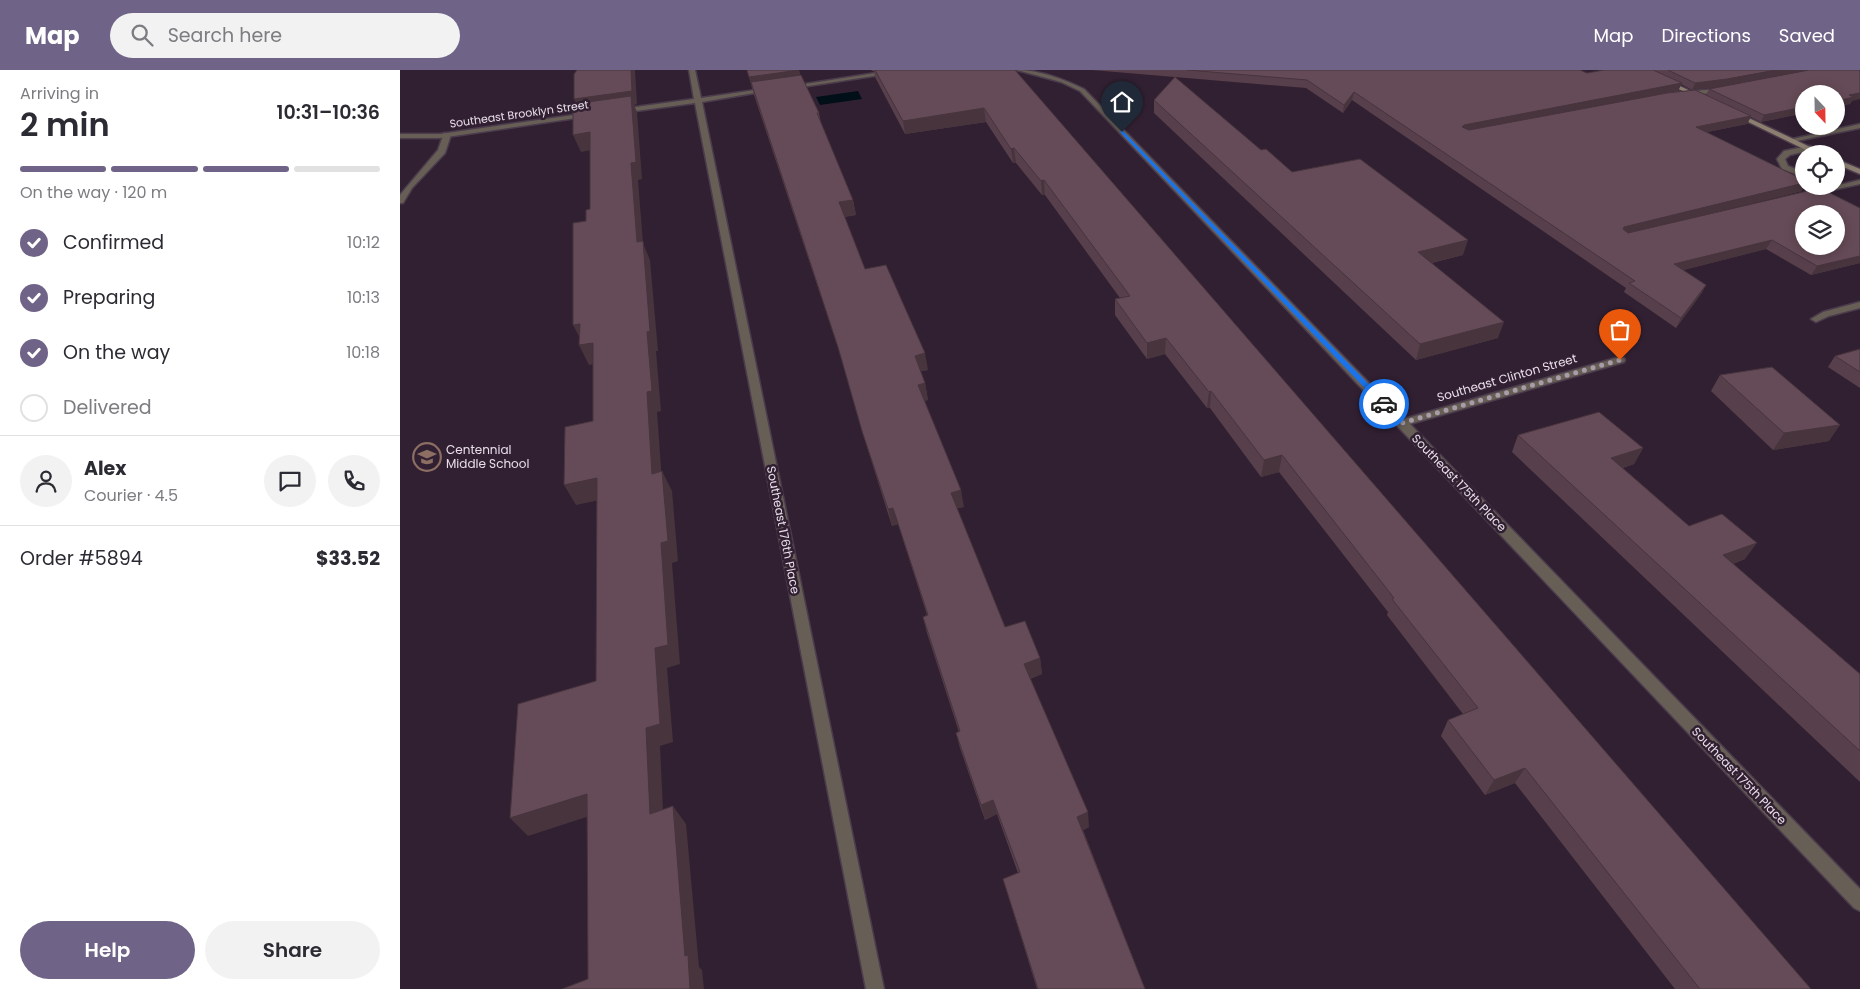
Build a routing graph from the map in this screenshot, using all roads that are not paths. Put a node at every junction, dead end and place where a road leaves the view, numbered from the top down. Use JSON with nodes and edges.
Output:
{"nodes":[{"id":1,"x":692,"y":70,"type":"edge"},
{"id":2,"x":908,"y":70,"type":"edge"},
{"id":3,"x":1020,"y":70,"type":"edge"},
{"id":4,"x":1641,"y":70,"type":"edge"},
{"id":5,"x":1734,"y":88,"type":"edge"},
{"id":6,"x":1692,"y":93,"type":"junction"},
{"id":7,"x":1673,"y":96,"type":"edge"},
{"id":8,"x":699,"y":100,"type":"junction"},
{"id":9,"x":1708,"y":101,"type":"edge"},
{"id":10,"x":1725,"y":109,"type":"edge"},
{"id":11,"x":612,"y":112,"type":"edge"},
{"id":12,"x":593,"y":115,"type":"edge"},
{"id":13,"x":1860,"y":126,"type":"edge"},
{"id":14,"x":447,"y":135,"type":"junction"},
{"id":15,"x":400,"y":136,"type":"edge"},
{"id":16,"x":1792,"y":140,"type":"junction"},
{"id":17,"x":1802,"y":145,"type":"edge"},
{"id":18,"x":1795,"y":152,"type":"edge"},
{"id":19,"x":1845,"y":165,"type":"edge"},
{"id":20,"x":1795,"y":172,"type":"edge"},
{"id":21,"x":1860,"y":172,"type":"edge"},
{"id":22,"x":1860,"y":182,"type":"edge"},
{"id":23,"x":1845,"y":184,"type":"edge"},
{"id":24,"x":1800,"y":195,"type":"edge"},
{"id":25,"x":1793,"y":197,"type":"edge"},
{"id":26,"x":400,"y":201,"type":"edge"},
{"id":27,"x":1860,"y":304,"type":"edge"},
{"id":28,"x":1816,"y":319,"type":"dead end"},
{"id":29,"x":1620,"y":360,"type":"dead end"},
{"id":30,"x":1402,"y":423,"type":"junction"},
{"id":31,"x":1860,"y":902,"type":"edge"},
{"id":32,"x":875,"y":989,"type":"edge"}],
"edges":[{"from":1,"to":8,"type":"street","name":"Southeast 176th Place"},
{"from":2,"to":8,"type":"street"},
{"from":3,"to":30,"type":"street","name":"Southeast 175th Place"},
{"from":4,"to":6,"type":"street"},
{"from":5,"to":6,"type":"street"},
{"from":6,"to":7,"type":"street"},
{"from":6,"to":9,"type":"street"},
{"from":8,"to":11,"type":"street"},
{"from":8,"to":32,"type":"street","name":"Southeast 176th Place"},
{"from":10,"to":16,"type":"street"},
{"from":12,"to":14,"type":"street","name":"Southeast Brooklyn Street"},
{"from":13,"to":16,"type":"street"},
{"from":14,"to":15,"type":"street","name":"Southeast Brooklyn Street"},
{"from":14,"to":26,"type":"street"},
{"from":16,"to":17,"type":"street"},
{"from":18,"to":20,"type":"street"},
{"from":19,"to":21,"type":"street"},
{"from":22,"to":23,"type":"street"},
{"from":24,"to":25,"type":"street"},
{"from":27,"to":28,"type":"street"},
{"from":29,"to":30,"type":"street","name":"Southeast Clinton Street"},
{"from":30,"to":31,"type":"street","name":"Southeast 175th Place"}]}
